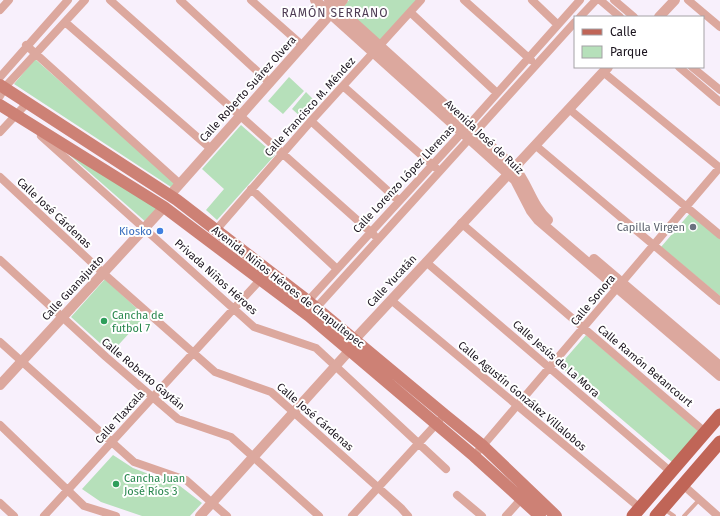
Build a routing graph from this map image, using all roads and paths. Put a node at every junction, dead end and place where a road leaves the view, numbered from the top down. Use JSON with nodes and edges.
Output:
{"nodes":[{"id":1,"x":9,"y":0,"type":"edge"},
{"id":2,"x":68,"y":0,"type":"edge"},
{"id":3,"x":85,"y":0,"type":"edge"},
{"id":4,"x":110,"y":0,"type":"edge"},
{"id":5,"x":180,"y":0,"type":"edge"},
{"id":6,"x":250,"y":0,"type":"edge"},
{"id":7,"x":315,"y":0,"type":"edge"},
{"id":8,"x":329,"y":0,"type":"edge"},
{"id":9,"x":422,"y":0,"type":"edge"},
{"id":10,"x":464,"y":0,"type":"edge"},
{"id":11,"x":532,"y":0,"type":"edge"},
{"id":12,"x":580,"y":0,"type":"edge"},
{"id":13,"x":596,"y":0,"type":"edge"},
{"id":14,"x":600,"y":0,"type":"edge"},
{"id":15,"x":614,"y":0,"type":"edge"},
{"id":16,"x":675,"y":0,"type":"edge"},
{"id":17,"x":688,"y":0,"type":"edge"},
{"id":18,"x":337,"y":7,"type":"edge"},
{"id":19,"x":0,"y":10,"type":"edge"},
{"id":20,"x":410,"y":12,"type":"junction"},
{"id":21,"x":581,"y":16,"type":"edge"},
{"id":22,"x":619,"y":16,"type":"edge"},
{"id":23,"x":633,"y":16,"type":"edge"},
{"id":24,"x":660,"y":16,"type":"edge"},
{"id":25,"x":65,"y":22,"type":"junction"},
{"id":26,"x":574,"y":23,"type":"edge"},
{"id":27,"x":558,"y":24,"type":"junction"},
{"id":28,"x":720,"y":28,"type":"edge"},
{"id":29,"x":26,"y":45,"type":"junction"},
{"id":30,"x":303,"y":46,"type":"junction"},
{"id":31,"x":376,"y":49,"type":"junction"},
{"id":32,"x":36,"y":53,"type":"junction"},
{"id":33,"x":528,"y":57,"type":"junction"},
{"id":34,"x":536,"y":65,"type":"junction"},
{"id":35,"x":680,"y":68,"type":"edge"},
{"id":36,"x":693,"y":68,"type":"edge"},
{"id":37,"x":606,"y":70,"type":"edge"},
{"id":38,"x":270,"y":83,"type":"junction"},
{"id":39,"x":1,"y":86,"type":"edge"},
{"id":40,"x":343,"y":86,"type":"junction"},
{"id":41,"x":720,"y":90,"type":"edge"},
{"id":42,"x":497,"y":92,"type":"junction"},
{"id":43,"x":28,"y":102,"type":"junction"},
{"id":44,"x":720,"y":102,"type":"edge"},
{"id":45,"x":0,"y":105,"type":"edge"},
{"id":46,"x":569,"y":109,"type":"junction"},
{"id":47,"x":17,"y":114,"type":"junction"},
{"id":48,"x":240,"y":116,"type":"junction"},
{"id":49,"x":311,"y":121,"type":"junction"},
{"id":50,"x":0,"y":132,"type":"edge"},
{"id":51,"x":469,"y":133,"type":"junction"},
{"id":52,"x":80,"y":136,"type":"junction"},
{"id":53,"x":535,"y":145,"type":"junction"},
{"id":54,"x":72,"y":149,"type":"junction"},
{"id":55,"x":211,"y":149,"type":"junction"},
{"id":56,"x":283,"y":154,"type":"junction"},
{"id":57,"x":432,"y":165,"type":"junction"},
{"id":58,"x":720,"y":168,"type":"edge"},
{"id":59,"x":510,"y":170,"type":"junction"},
{"id":60,"x":440,"y":172,"type":"junction"},
{"id":61,"x":0,"y":177,"type":"edge"},
{"id":62,"x":180,"y":184,"type":"junction"},
{"id":63,"x":251,"y":189,"type":"junction"},
{"id":64,"x":170,"y":195,"type":"junction"},
{"id":65,"x":399,"y":201,"type":"junction"},
{"id":66,"x":164,"y":207,"type":"junction"},
{"id":67,"x":686,"y":207,"type":"junction"},
{"id":68,"x":461,"y":223,"type":"junction"},
{"id":69,"x":145,"y":228,"type":"junction"},
{"id":70,"x":216,"y":230,"type":"junction"},
{"id":71,"x":370,"y":232,"type":"junction"},
{"id":72,"x":720,"y":235,"type":"edge"},
{"id":73,"x":378,"y":239,"type":"junction"},
{"id":74,"x":654,"y":246,"type":"junction"},
{"id":75,"x":0,"y":260,"type":"edge"},
{"id":76,"x":426,"y":262,"type":"junction"},
{"id":77,"x":336,"y":268,"type":"junction"},
{"id":78,"x":103,"y":273,"type":"junction"},
{"id":79,"x":260,"y":280,"type":"junction"},
{"id":80,"x":620,"y":285,"type":"junction"},
{"id":81,"x":391,"y":300,"type":"junction"},
{"id":82,"x":720,"y":301,"type":"edge"},
{"id":83,"x":312,"y":304,"type":"junction"},
{"id":84,"x":234,"y":308,"type":"junction"},
{"id":85,"x":62,"y":318,"type":"junction"},
{"id":86,"x":583,"y":328,"type":"junction"},
{"id":87,"x":0,"y":342,"type":"edge"},
{"id":88,"x":352,"y":345,"type":"junction"},
{"id":89,"x":193,"y":351,"type":"junction"},
{"id":90,"x":21,"y":362,"type":"junction"},
{"id":91,"x":336,"y":366,"type":"junction"},
{"id":92,"x":720,"y":366,"type":"edge"},
{"id":93,"x":550,"y":368,"type":"junction"},
{"id":94,"x":720,"y":376,"type":"edge"},
{"id":95,"x":0,"y":385,"type":"edge"},
{"id":96,"x":152,"y":397,"type":"junction"},
{"id":97,"x":517,"y":406,"type":"junction"},
{"id":98,"x":294,"y":412,"type":"junction"},
{"id":99,"x":445,"y":415,"type":"junction"},
{"id":100,"x":720,"y":415,"type":"edge"},
{"id":101,"x":436,"y":424,"type":"junction"},
{"id":102,"x":0,"y":425,"type":"edge"},
{"id":103,"x":706,"y":432,"type":"junction"},
{"id":104,"x":112,"y":442,"type":"junction"},
{"id":105,"x":419,"y":444,"type":"junction"},
{"id":106,"x":719,"y":445,"type":"edge"},
{"id":107,"x":483,"y":446,"type":"junction"},
{"id":108,"x":254,"y":456,"type":"junction"},
{"id":109,"x":474,"y":456,"type":"junction"},
{"id":110,"x":446,"y":469,"type":"dead end"},
{"id":111,"x":671,"y":472,"type":"junction"},
{"id":112,"x":682,"y":485,"type":"junction"},
{"id":113,"x":378,"y":488,"type":"junction"},
{"id":114,"x":68,"y":491,"type":"junction"},
{"id":115,"x":525,"y":494,"type":"junction"},
{"id":116,"x":457,"y":495,"type":"dead end"},
{"id":117,"x":699,"y":500,"type":"junction"},
{"id":118,"x":0,"y":502,"type":"edge"},
{"id":119,"x":212,"y":503,"type":"junction"},
{"id":120,"x":636,"y":512,"type":"edge"},
{"id":121,"x":660,"y":512,"type":"edge"},
{"id":122,"x":14,"y":516,"type":"edge"},
{"id":123,"x":44,"y":516,"type":"edge"},
{"id":124,"x":116,"y":516,"type":"edge"},
{"id":125,"x":200,"y":516,"type":"edge"},
{"id":126,"x":227,"y":516,"type":"edge"},
{"id":127,"x":319,"y":516,"type":"edge"},
{"id":128,"x":352,"y":516,"type":"edge"},
{"id":129,"x":408,"y":516,"type":"edge"},
{"id":130,"x":482,"y":516,"type":"edge"},
{"id":131,"x":506,"y":516,"type":"edge"},
{"id":132,"x":540,"y":516,"type":"edge"},
{"id":133,"x":556,"y":516,"type":"edge"},
{"id":134,"x":674,"y":516,"type":"edge"},
{"id":135,"x":684,"y":516,"type":"edge"},
{"id":136,"x":718,"y":516,"type":"edge"}],
"edges":[{"from":1,"to":19,"type":"street"},
{"from":2,"to":29,"type":"street"},
{"from":3,"to":25,"type":"street"},
{"from":4,"to":48,"type":"street"},
{"from":5,"to":38,"type":"street"},
{"from":6,"to":30,"type":"street"},
{"from":7,"to":18,"type":"street","name":"Avenida José de Ruiz"},
{"from":8,"to":18,"type":"street","name":"Avenida José de Ruiz"},
{"from":9,"to":20,"type":"street","name":"Calle Francisco M. Méndez"},
{"from":10,"to":33,"type":"street"},
{"from":11,"to":27,"type":"street"},
{"from":12,"to":27,"type":"street","name":"Calle Lorenzo López Llerenas"},
{"from":13,"to":21,"type":"street"},
{"from":14,"to":22,"type":"street"},
{"from":15,"to":23,"type":"street"},
{"from":16,"to":24,"type":"street"},
{"from":17,"to":28,"type":"street"},
{"from":18,"to":30,"type":"street","name":"Calle Roberto Suárez Olvera"},
{"from":18,"to":31,"type":"street","name":"Avenida José de Ruiz"},
{"from":20,"to":31,"type":"street","name":"Calle Francisco M. Méndez"},
{"from":20,"to":42,"type":"street"},
{"from":25,"to":32,"type":"street"},
{"from":25,"to":55,"type":"street"},
{"from":26,"to":34,"type":"street","name":"Calle Lorenzo López Llerenas"},
{"from":27,"to":33,"type":"street","name":"Calle Lorenzo López Llerenas"},
{"from":29,"to":32,"type":"street"},
{"from":29,"to":39,"type":"street"},
{"from":30,"to":38,"type":"street","name":"Calle Roberto Suárez Olvera"},
{"from":31,"to":40,"type":"street","name":"Calle Francisco M. Méndez"},
{"from":31,"to":51,"type":"street","name":"Avenida José de Ruiz"},
{"from":32,"to":39,"type":"street"},
{"from":32,"to":62,"type":"street"},
{"from":33,"to":34,"type":"street"},
{"from":33,"to":42,"type":"street","name":"Calle Lorenzo López Llerenas"},
{"from":34,"to":51,"type":"street","name":"Calle Lorenzo López Llerenas"},
{"from":35,"to":44,"type":"street"},
{"from":36,"to":41,"type":"street"},
{"from":37,"to":46,"type":"street","name":"Calle Yucatán"},
{"from":37,"to":58,"type":"street"},
{"from":38,"to":48,"type":"street","name":"Calle Roberto Suárez Olvera"},
{"from":39,"to":43,"type":"main road","name":"Avenida Niños Héroes de Chapultepec"},
{"from":40,"to":49,"type":"street","name":"Calle Francisco M. Méndez"},
{"from":40,"to":57,"type":"street"},
{"from":42,"to":51,"type":"street","name":"Calle Lorenzo López Llerenas"},
{"from":43,"to":47,"type":"street"},
{"from":43,"to":52,"type":"main road","name":"Avenida Niños Héroes de Chapultepec"},
{"from":45,"to":47,"type":"main road","name":"Avenida Niños Héroes de Chapultepec"},
{"from":46,"to":53,"type":"street","name":"Calle Yucatán"},
{"from":46,"to":67,"type":"street"},
{"from":47,"to":50,"type":"street"},
{"from":47,"to":54,"type":"main road","name":"Avenida Niños Héroes de Chapultepec"},
{"from":47,"to":69,"type":"street","name":"Privada Niños Héroes"},
{"from":48,"to":55,"type":"street","name":"Calle Roberto Suárez Olvera"},
{"from":48,"to":56,"type":"street"},
{"from":49,"to":56,"type":"street","name":"Calle Francisco M. Méndez"},
{"from":49,"to":65,"type":"street"},
{"from":51,"to":57,"type":"street","name":"Calle Lorenzo López Llerenas"},
{"from":51,"to":59,"type":"street","name":"Avenida José de Ruiz"},
{"from":51,"to":60,"type":"street","name":"Calle Lorenzo López Llerenas"},
{"from":52,"to":54,"type":"street"},
{"from":52,"to":64,"type":"main road","name":"Avenida Niños Héroes de Chapultepec"},
{"from":53,"to":59,"type":"street","name":"Calle Yucatán"},
{"from":53,"to":74,"type":"street"},
{"from":54,"to":66,"type":"main road","name":"Avenida Niños Héroes de Chapultepec"},
{"from":55,"to":62,"type":"street","name":"Calle Roberto Suárez Olvera"},
{"from":56,"to":63,"type":"street","name":"Calle Francisco M. Méndez"},
{"from":56,"to":71,"type":"street"},
{"from":57,"to":60,"type":"street"},
{"from":57,"to":65,"type":"street","name":"Calle Lorenzo López Llerenas"},
{"from":58,"to":67,"type":"street","name":"Calle Sonora"},
{"from":59,"to":68,"type":"street","name":"Calle Yucatán"},
{"from":59,"to":80,"type":"street","name":"Avenida José de Ruiz"},
{"from":60,"to":73,"type":"street","name":"Calle Lorenzo López Llerenas"},
{"from":61,"to":78,"type":"street","name":"Calle José Cárdenas"},
{"from":62,"to":64,"type":"street","name":"Calle Roberto Suárez Olvera"},
{"from":63,"to":70,"type":"street","name":"Calle Francisco M. Méndez"},
{"from":63,"to":77,"type":"street"},
{"from":64,"to":70,"type":"main road","name":"Avenida Niños Héroes de Chapultepec"},
{"from":65,"to":71,"type":"street","name":"Calle Lorenzo López Llerenas"},
{"from":66,"to":69,"type":"street","name":"Calle Guanajuato"},
{"from":66,"to":79,"type":"main road","name":"Avenida Niños Héroes de Chapultepec"},
{"from":67,"to":72,"type":"street"},
{"from":67,"to":74,"type":"street","name":"Calle Sonora"},
{"from":68,"to":76,"type":"street","name":"Calle Yucatán"},
{"from":68,"to":86,"type":"street","name":"Calle Ramón Betancourt"},
{"from":69,"to":78,"type":"street","name":"Calle Guanajuato"},
{"from":69,"to":84,"type":"street","name":"Privada Niños Héroes"},
{"from":70,"to":83,"type":"main road","name":"Avenida Niños Héroes de Chapultepec"},
{"from":71,"to":73,"type":"street"},
{"from":71,"to":77,"type":"street","name":"Calle Lorenzo López Llerenas"},
{"from":73,"to":83,"type":"street","name":"Calle Lorenzo López Llerenas"},
{"from":74,"to":80,"type":"street","name":"Calle Sonora"},
{"from":74,"to":82,"type":"street"},
{"from":75,"to":85,"type":"street","name":"Calle Roberto Gaytán"},
{"from":76,"to":81,"type":"street","name":"Calle Yucatán"},
{"from":76,"to":93,"type":"street","name":"Calle Jesús de La Mora"},
{"from":77,"to":83,"type":"street","name":"Calle Lorenzo López Llerenas"},
{"from":78,"to":85,"type":"street","name":"Calle Guanajuato"},
{"from":78,"to":89,"type":"street","name":"Calle José Cárdenas"},
{"from":79,"to":84,"type":"street","name":"Calle Tlaxcala"},
{"from":79,"to":88,"type":"main road","name":"Avenida Niños Héroes de Chapultepec"},
{"from":80,"to":86,"type":"street","name":"Calle Sonora"},
{"from":80,"to":92,"type":"street","name":"Avenida José de Ruiz"},
{"from":80,"to":94,"type":"street","name":"Avenida José de Ruiz"},
{"from":81,"to":88,"type":"street","name":"Calle Yucatán"},
{"from":81,"to":97,"type":"street","name":"Calle Agustín González Villalobos"},
{"from":83,"to":88,"type":"main road","name":"Avenida Niños Héroes de Chapultepec"},
{"from":84,"to":89,"type":"street","name":"Calle Tlaxcala"},
{"from":84,"to":91,"type":"street","name":"Privada Niños Héroes"},
{"from":85,"to":90,"type":"street","name":"Calle Guanajuato"},
{"from":85,"to":96,"type":"street","name":"Calle Roberto Gaytán"},
{"from":86,"to":93,"type":"street","name":"Calle Sonora"},
{"from":86,"to":103,"type":"street","name":"Calle Ramón Betancourt"},
{"from":87,"to":90,"type":"street"},
{"from":88,"to":91,"type":"street","name":"Calle Yucatán"},
{"from":88,"to":99,"type":"main road","name":"Avenida Niños Héroes de Chapultepec"},
{"from":88,"to":101,"type":"main road","name":"Avenida Niños Héroes de Chapultepec"},
{"from":89,"to":96,"type":"street","name":"Calle Tlaxcala"},
{"from":89,"to":98,"type":"street","name":"Calle José Cárdenas"},
{"from":90,"to":95,"type":"street","name":"Calle Guanajuato"},
{"from":90,"to":104,"type":"street"},
{"from":91,"to":98,"type":"street","name":"Calle Yucatán"},
{"from":91,"to":105,"type":"street","name":"Privada Niños Héroes"},
{"from":93,"to":97,"type":"street","name":"Calle Sonora"},
{"from":93,"to":111,"type":"street","name":"Calle Jesús de La Mora"},
{"from":96,"to":104,"type":"street","name":"Calle Tlaxcala"},
{"from":96,"to":108,"type":"street","name":"Calle Roberto Gaytán"},
{"from":97,"to":107,"type":"street","name":"Calle Sonora"},
{"from":97,"to":120,"type":"street","name":"Calle Agustín González Villalobos"},
{"from":98,"to":108,"type":"street","name":"Calle Yucatán"},
{"from":98,"to":113,"type":"street","name":"Calle José Cárdenas"},
{"from":99,"to":101,"type":"street"},
{"from":99,"to":107,"type":"main road","name":"Avenida Niños Héroes de Chapultepec"},
{"from":100,"to":103,"type":"main road"},
{"from":101,"to":105,"type":"street"},
{"from":101,"to":109,"type":"main road","name":"Avenida Niños Héroes de Chapultepec"},
{"from":102,"to":114,"type":"street"},
{"from":103,"to":111,"type":"main road"},
{"from":104,"to":114,"type":"street","name":"Calle Tlaxcala"},
{"from":104,"to":119,"type":"street"},
{"from":105,"to":110,"type":"street","name":"Privada Niños Héroes"},
{"from":105,"to":113,"type":"street"},
{"from":106,"to":112,"type":"main road"},
{"from":107,"to":109,"type":"street","name":"Calle Sonora"},
{"from":107,"to":115,"type":"main road","name":"Avenida Niños Héroes de Chapultepec"},
{"from":108,"to":119,"type":"street","name":"Calle Yucatán"},
{"from":108,"to":127,"type":"street","name":"Calle Roberto Gaytán"},
{"from":109,"to":115,"type":"main road","name":"Avenida Niños Héroes de Chapultepec"},
{"from":111,"to":120,"type":"main road"},
{"from":112,"to":117,"type":"street"},
{"from":112,"to":121,"type":"main road"},
{"from":113,"to":128,"type":"street"},
{"from":113,"to":129,"type":"street","name":"Calle José Cárdenas"},
{"from":114,"to":123,"type":"street","name":"Calle Tlaxcala"},
{"from":114,"to":124,"type":"street"},
{"from":115,"to":131,"type":"street"},
{"from":115,"to":132,"type":"main road","name":"Avenida Niños Héroes de Chapultepec"},
{"from":115,"to":133,"type":"main road","name":"Avenida Niños Héroes de Chapultepec"},
{"from":116,"to":130,"type":"street"},
{"from":117,"to":135,"type":"lane"},
{"from":117,"to":136,"type":"street"},
{"from":118,"to":122,"type":"street"},
{"from":119,"to":125,"type":"street","name":"Calle Yucatán"},
{"from":119,"to":126,"type":"street"},
{"from":121,"to":134,"type":"lane"}]}
